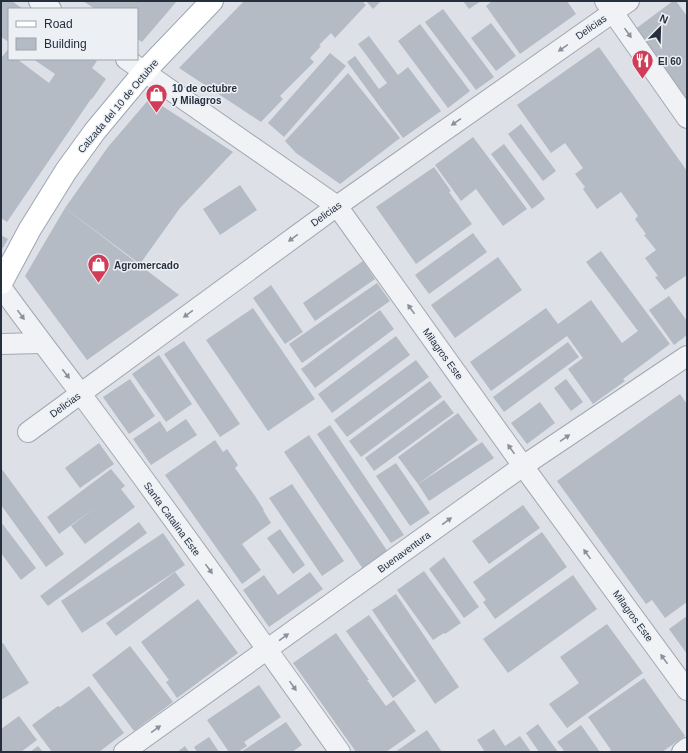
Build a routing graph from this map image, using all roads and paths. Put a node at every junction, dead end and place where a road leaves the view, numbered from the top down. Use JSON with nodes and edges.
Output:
{"nodes":[{"id":1,"x":40,"y":1,"type":"edge"},
{"id":2,"x":212,"y":1,"type":"edge"},
{"id":3,"x":616,"y":5,"type":"edge"},
{"id":4,"x":50,"y":8,"type":"edge"},
{"id":5,"x":128,"y":60,"type":"edge"},
{"id":6,"x":145,"y":71,"type":"junction"},
{"id":7,"x":687,"y":118,"type":"edge"},
{"id":8,"x":337,"y":206,"type":"junction"},
{"id":9,"x":1,"y":283,"type":"edge"},
{"id":10,"x":1,"y":287,"type":"edge"},
{"id":11,"x":42,"y":343,"type":"junction"},
{"id":12,"x":1,"y":344,"type":"edge"},
{"id":13,"x":687,"y":356,"type":"edge"},
{"id":14,"x":80,"y":393,"type":"junction"},
{"id":15,"x":28,"y":432,"type":"dead end"},
{"id":16,"x":523,"y":466,"type":"junction"},
{"id":17,"x":268,"y":649,"type":"junction"},
{"id":18,"x":687,"y":690,"type":"edge"},
{"id":19,"x":687,"y":748,"type":"edge"},
{"id":20,"x":124,"y":752,"type":"edge"},
{"id":21,"x":340,"y":752,"type":"edge"},
{"id":22,"x":682,"y":752,"type":"edge"}],
"edges":[{"from":1,"to":4,"type":"street"},
{"from":2,"to":6,"type":"main road","name":"Calzada del 10 de Octubre"},
{"from":3,"to":7,"type":"street","one_way":true},
{"from":3,"to":8,"type":"street","name":"Delicias","one_way":true},
{"from":5,"to":6,"type":"street","name":"Milagros Este"},
{"from":6,"to":8,"type":"street","name":"Milagros Este"},
{"from":6,"to":9,"type":"main road","name":"Calzada del 10 de Octubre"},
{"from":8,"to":14,"type":"street","name":"Delicias","one_way":true},
{"from":16,"to":8,"type":"street","name":"Milagros Este","one_way":true},
{"from":10,"to":11,"type":"street","name":"Santa Catalina Este","one_way":true},
{"from":11,"to":12,"type":"street"},
{"from":11,"to":14,"type":"street","name":"Santa Catalina Este","one_way":true},
{"from":16,"to":13,"type":"street","name":"Buenaventura","one_way":true},
{"from":14,"to":15,"type":"street","name":"Delicias"},
{"from":14,"to":17,"type":"street","name":"Santa Catalina Este","one_way":true},
{"from":17,"to":16,"type":"street","name":"Buenaventura","one_way":true},
{"from":18,"to":16,"type":"street","name":"Milagros Este","one_way":true},
{"from":20,"to":17,"type":"street","name":"Buenaventura","one_way":true},
{"from":17,"to":21,"type":"street","name":"Santa Catalina Este","one_way":true},
{"from":19,"to":22,"type":"street"}]}
